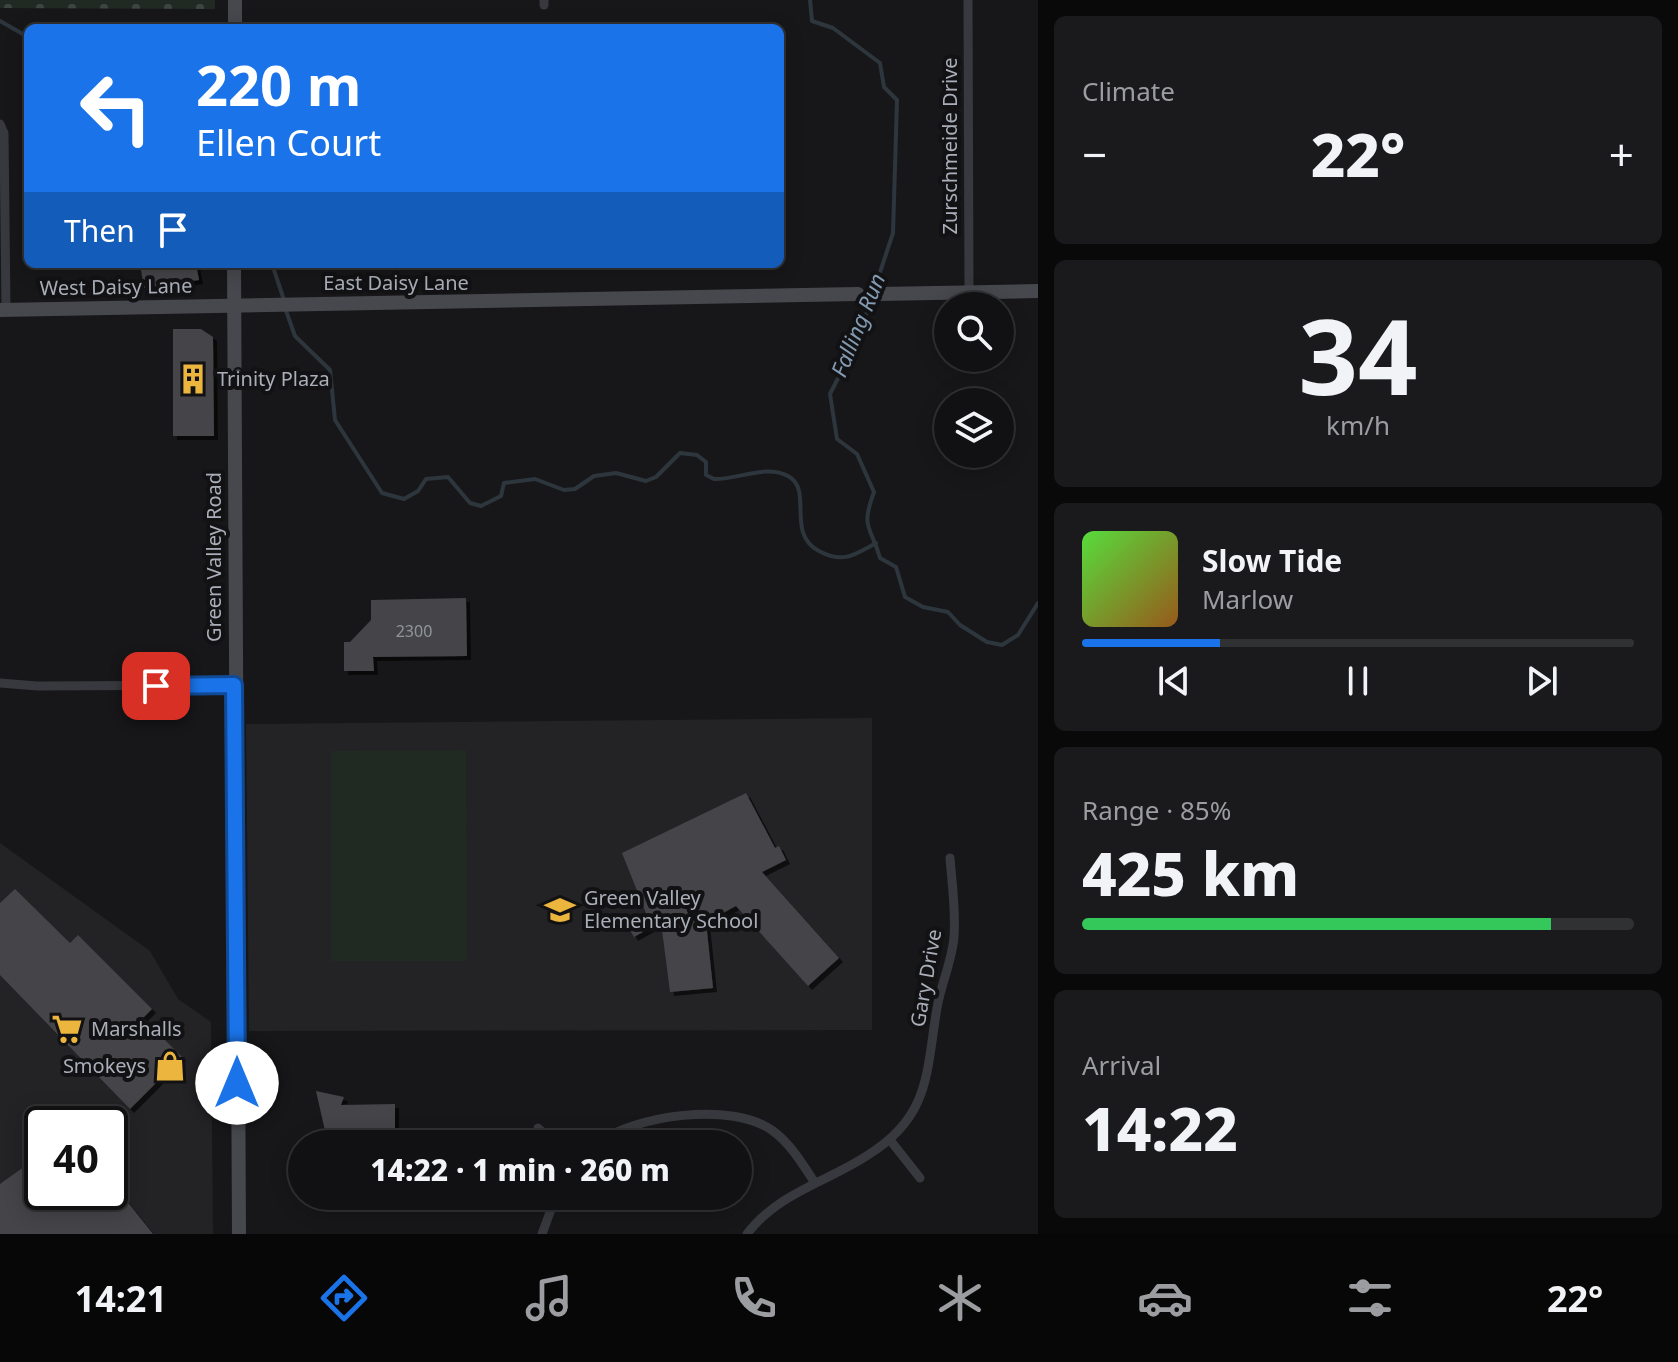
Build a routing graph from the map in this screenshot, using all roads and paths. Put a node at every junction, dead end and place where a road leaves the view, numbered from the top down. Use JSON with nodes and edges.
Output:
{"nodes":[{"id":1,"x":235,"y":0,"type":"edge"},
{"id":2,"x":968,"y":0,"type":"edge"},
{"id":3,"x":235,"y":24,"type":"edge"},
{"id":4,"x":0,"y":124,"type":"edge"},
{"id":5,"x":234,"y":268,"type":"edge"},
{"id":6,"x":1038,"y":291,"type":"edge"},
{"id":7,"x":969,"y":292,"type":"joint"},
{"id":8,"x":934,"y":293,"type":"edge"},
{"id":9,"x":858,"y":294,"type":"joint"},
{"id":10,"x":879,"y":294,"type":"joint"},
{"id":11,"x":234,"y":304,"type":"junction"},
{"id":12,"x":3,"y":310,"type":"edge"},
{"id":13,"x":0,"y":683,"type":"edge"},
{"id":14,"x":234,"y":685,"type":"junction"},
{"id":15,"x":950,"y":858,"type":"dead end"},
{"id":16,"x":538,"y":1128,"type":"dead end"},
{"id":17,"x":540,"y":1130,"type":"edge"},
{"id":18,"x":621,"y":1130,"type":"edge"},
{"id":19,"x":890,"y":1140,"type":"junction"},
{"id":20,"x":920,"y":1178,"type":"dead end"},
{"id":21,"x":815,"y":1183,"type":"junction"},
{"id":22,"x":551,"y":1210,"type":"edge"},
{"id":23,"x":239,"y":1234,"type":"edge"},
{"id":24,"x":542,"y":1234,"type":"edge"},
{"id":25,"x":747,"y":1234,"type":"edge"}],
"edges":[{"from":1,"to":3,"type":"street"},
{"from":2,"to":7,"type":"street","name":"Zurschmeide Drive"},
{"from":4,"to":12,"type":"street"},
{"from":5,"to":11,"type":"street","name":"Green Valley Road"},
{"from":6,"to":7,"type":"street","name":"East Daisy Lane"},
{"from":8,"to":10,"type":"street","name":"East Daisy Lane"},
{"from":9,"to":10,"type":"street","name":"East Daisy Lane"},
{"from":9,"to":11,"type":"street","name":"East Daisy Lane"},
{"from":11,"to":12,"type":"street","name":"West Daisy Lane"},
{"from":11,"to":14,"type":"street","name":"Green Valley Road"},
{"from":13,"to":14,"type":"street"},
{"from":14,"to":23,"type":"street","name":"Green Valley Road"},
{"from":15,"to":19,"type":"street","name":"Gary Drive"},
{"from":16,"to":17,"type":"street"},
{"from":18,"to":21,"type":"street"},
{"from":19,"to":20,"type":"street"},
{"from":19,"to":21,"type":"street","name":"Gary Drive"},
{"from":21,"to":25,"type":"street","name":"Gary Drive"},
{"from":22,"to":24,"type":"street"}]}
